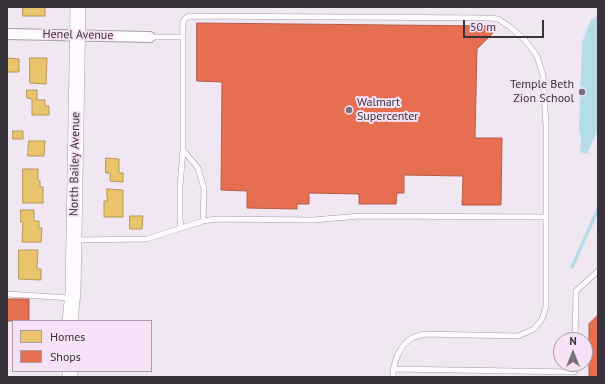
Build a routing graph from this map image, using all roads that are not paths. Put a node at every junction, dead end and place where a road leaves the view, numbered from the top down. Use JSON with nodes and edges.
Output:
{"nodes":[{"id":1,"x":78,"y":7,"type":"edge"},
{"id":2,"x":7,"y":34,"type":"edge"},
{"id":3,"x":78,"y":36,"type":"junction"},
{"id":4,"x":150,"y":36,"type":"joint"},
{"id":5,"x":183,"y":37,"type":"junction"},
{"id":6,"x":183,"y":150,"type":"junction"},
{"id":7,"x":546,"y":217,"type":"junction"},
{"id":8,"x":203,"y":221,"type":"junction"},
{"id":9,"x":181,"y":228,"type":"junction"},
{"id":10,"x":74,"y":240,"type":"junction"},
{"id":11,"x":598,"y":271,"type":"edge"},
{"id":12,"x":7,"y":294,"type":"edge"},
{"id":13,"x":73,"y":299,"type":"junction"},
{"id":14,"x":70,"y":320,"type":"edge"},
{"id":15,"x":575,"y":332,"type":"edge"},
{"id":16,"x":393,"y":369,"type":"junction"},
{"id":17,"x":553,"y":372,"type":"edge"},
{"id":18,"x":393,"y":377,"type":"edge"}],
"edges":[{"from":1,"to":3,"type":"street","name":"North Bailey Avenue"},
{"from":2,"to":3,"type":"street","name":"Henel Avenue"},
{"from":3,"to":4,"type":"street","name":"Henel Avenue"},
{"from":3,"to":10,"type":"street","name":"North Bailey Avenue"},
{"from":4,"to":5,"type":"lane"},
{"from":5,"to":6,"type":"lane"},
{"from":5,"to":7,"type":"lane"},
{"from":6,"to":8,"type":"lane"},
{"from":6,"to":9,"type":"lane"},
{"from":7,"to":8,"type":"lane"},
{"from":7,"to":16,"type":"lane"},
{"from":8,"to":9,"type":"lane"},
{"from":9,"to":10,"type":"lane"},
{"from":10,"to":13,"type":"street","name":"North Bailey Avenue"},
{"from":11,"to":15,"type":"lane"},
{"from":12,"to":13,"type":"lane"},
{"from":13,"to":14,"type":"street","name":"North Bailey Avenue"},
{"from":16,"to":17,"type":"lane"},
{"from":16,"to":18,"type":"lane"}]}
